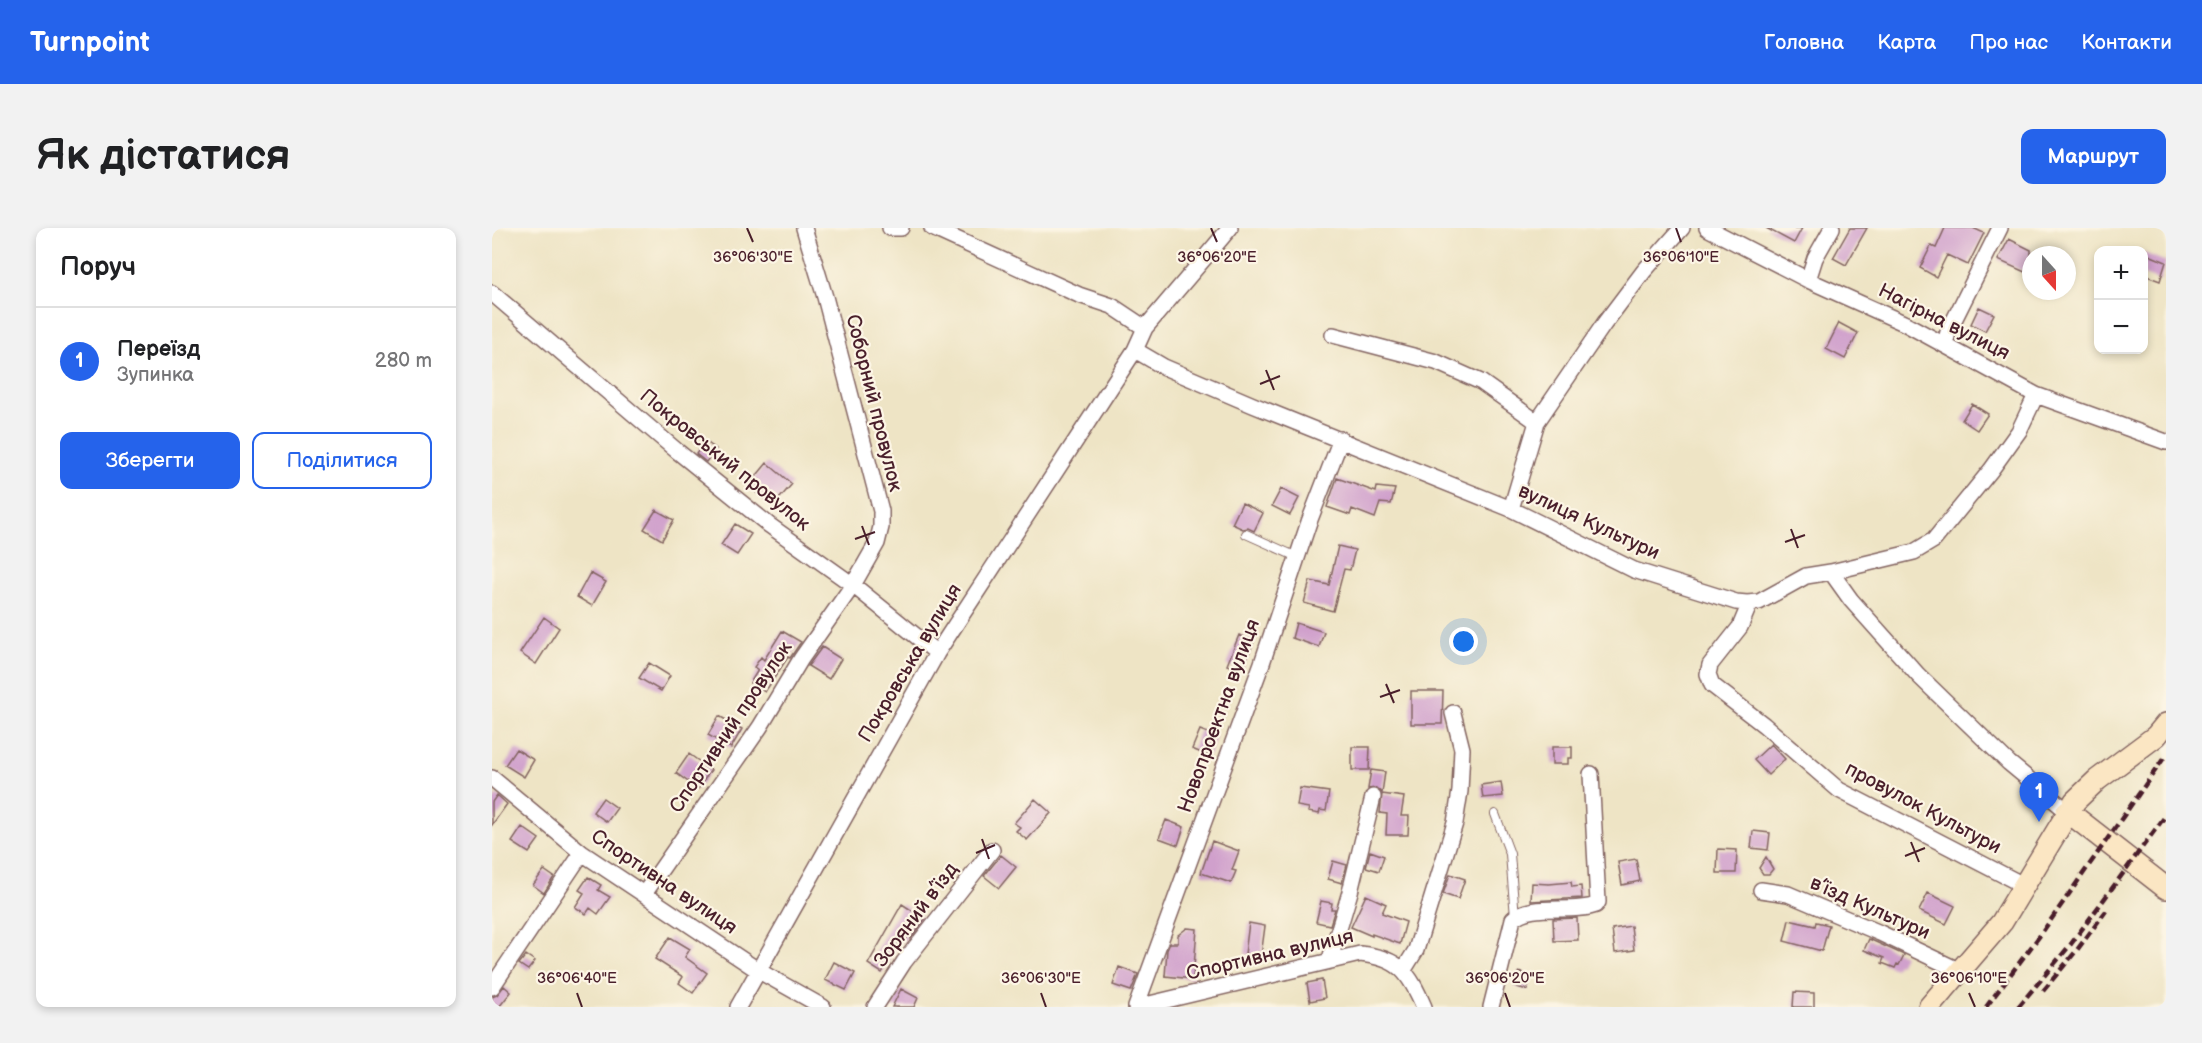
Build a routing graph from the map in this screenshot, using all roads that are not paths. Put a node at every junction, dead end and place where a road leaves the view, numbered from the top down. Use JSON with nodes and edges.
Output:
{"nodes":[{"id":1,"x":804,"y":228,"type":"edge"},
{"id":2,"x":890,"y":228,"type":"edge"},
{"id":3,"x":901,"y":228,"type":"edge"},
{"id":4,"x":932,"y":228,"type":"edge"},
{"id":5,"x":1230,"y":228,"type":"edge"},
{"id":6,"x":1682,"y":228,"type":"edge"},
{"id":7,"x":1707,"y":228,"type":"edge"},
{"id":8,"x":1832,"y":228,"type":"edge"},
{"id":9,"x":2001,"y":228,"type":"edge"},
{"id":10,"x":1808,"y":280,"type":"junction"},
{"id":11,"x":492,"y":293,"type":"edge"},
{"id":12,"x":1145,"y":328,"type":"junction"},
{"id":13,"x":1333,"y":335,"type":"dead end"},
{"id":14,"x":1945,"y":345,"type":"junction"},
{"id":15,"x":1135,"y":350,"type":"junction"},
{"id":16,"x":2036,"y":395,"type":"junction"},
{"id":17,"x":1537,"y":422,"type":"junction"},
{"id":18,"x":1341,"y":439,"type":"junction"},
{"id":19,"x":2166,"y":442,"type":"edge"},
{"id":20,"x":1511,"y":509,"type":"junction"},
{"id":21,"x":1246,"y":534,"type":"dead end"},
{"id":22,"x":1297,"y":557,"type":"junction"},
{"id":23,"x":1831,"y":572,"type":"junction"},
{"id":24,"x":853,"y":585,"type":"junction"},
{"id":25,"x":1750,"y":603,"type":"junction"},
{"id":26,"x":937,"y":653,"type":"junction"},
{"id":27,"x":1453,"y":713,"type":"dead end"},
{"id":28,"x":2166,"y":724,"type":"edge"},
{"id":29,"x":1592,"y":774,"type":"dead end"},
{"id":30,"x":492,"y":778,"type":"edge"},
{"id":31,"x":1373,"y":797,"type":"dead end"},
{"id":32,"x":2067,"y":811,"type":"junction"},
{"id":33,"x":1495,"y":814,"type":"dead end"},
{"id":34,"x":992,"y":850,"type":"dead end"},
{"id":35,"x":582,"y":853,"type":"junction"},
{"id":36,"x":2025,"y":886,"type":"junction"},
{"id":37,"x":2166,"y":888,"type":"edge"},
{"id":38,"x":1761,"y":890,"type":"dead end"},
{"id":39,"x":644,"y":894,"type":"junction"},
{"id":40,"x":1515,"y":917,"type":"junction"},
{"id":41,"x":1330,"y":959,"type":"junction"},
{"id":42,"x":759,"y":970,"type":"junction"},
{"id":43,"x":1403,"y":971,"type":"junction"},
{"id":44,"x":1960,"y":971,"type":"junction"},
{"id":45,"x":492,"y":987,"type":"edge"},
{"id":46,"x":738,"y":1007,"type":"edge"},
{"id":47,"x":822,"y":1007,"type":"edge"},
{"id":48,"x":875,"y":1007,"type":"edge"},
{"id":49,"x":1137,"y":1007,"type":"edge"},
{"id":50,"x":1424,"y":1007,"type":"edge"},
{"id":51,"x":1491,"y":1007,"type":"edge"},
{"id":52,"x":1929,"y":1007,"type":"edge"}],
"edges":[{"from":1,"to":24,"type":"street","name":"Соборний провулок"},
{"from":2,"to":3,"type":"street"},
{"from":4,"to":12,"type":"street"},
{"from":5,"to":12,"type":"street"},
{"from":6,"to":17,"type":"street"},
{"from":7,"to":10,"type":"street","name":"Нагірна вулиця"},
{"from":8,"to":10,"type":"street"},
{"from":9,"to":14,"type":"street"},
{"from":10,"to":14,"type":"street","name":"Нагірна вулиця"},
{"from":11,"to":24,"type":"street","name":"Покровський провулок"},
{"from":12,"to":15,"type":"street"},
{"from":13,"to":17,"type":"street"},
{"from":14,"to":16,"type":"street","name":"Нагірна вулиця"},
{"from":15,"to":18,"type":"street","name":"вулиця Культури"},
{"from":15,"to":26,"type":"street","name":"Покровська вулиця"},
{"from":16,"to":19,"type":"street","name":"Нагірна вулиця"},
{"from":16,"to":23,"type":"street"},
{"from":17,"to":20,"type":"street"},
{"from":18,"to":20,"type":"street","name":"вулиця Культури"},
{"from":18,"to":22,"type":"street","name":"Новопроектна вулиця"},
{"from":20,"to":25,"type":"street","name":"вулиця Культури"},
{"from":21,"to":22,"type":"lane"},
{"from":22,"to":49,"type":"street","name":"Новопроектна вулиця"},
{"from":23,"to":25,"type":"street"},
{"from":23,"to":32,"type":"street"},
{"from":24,"to":26,"type":"street","name":"Покровський провулок"},
{"from":24,"to":39,"type":"street","name":"Спортивний провулок"},
{"from":25,"to":36,"type":"street","name":"провулок Культури"},
{"from":26,"to":42,"type":"street","name":"Покровська вулиця"},
{"from":27,"to":43,"type":"street"},
{"from":28,"to":32,"type":"street"},
{"from":29,"to":40,"type":"street"},
{"from":30,"to":35,"type":"street","name":"Спортивна вулиця"},
{"from":31,"to":41,"type":"street"},
{"from":32,"to":36,"type":"street"},
{"from":32,"to":37,"type":"street"},
{"from":33,"to":40,"type":"lane"},
{"from":34,"to":48,"type":"street","name":"Зоряний в’їзд"},
{"from":35,"to":39,"type":"street","name":"Спортивна вулиця"},
{"from":35,"to":45,"type":"street"},
{"from":36,"to":44,"type":"street"},
{"from":38,"to":44,"type":"street","name":"в’їзд Культури"},
{"from":39,"to":42,"type":"street","name":"Спортивна вулиця"},
{"from":40,"to":51,"type":"street"},
{"from":41,"to":43,"type":"street","name":"Спортивна вулиця"},
{"from":41,"to":49,"type":"street","name":"Спортивна вулиця"},
{"from":42,"to":46,"type":"street","name":"Покровська вулиця"},
{"from":42,"to":47,"type":"street","name":"Спортивна вулиця"},
{"from":43,"to":50,"type":"street","name":"Спортивна вулиця"},
{"from":44,"to":52,"type":"street"}]}
